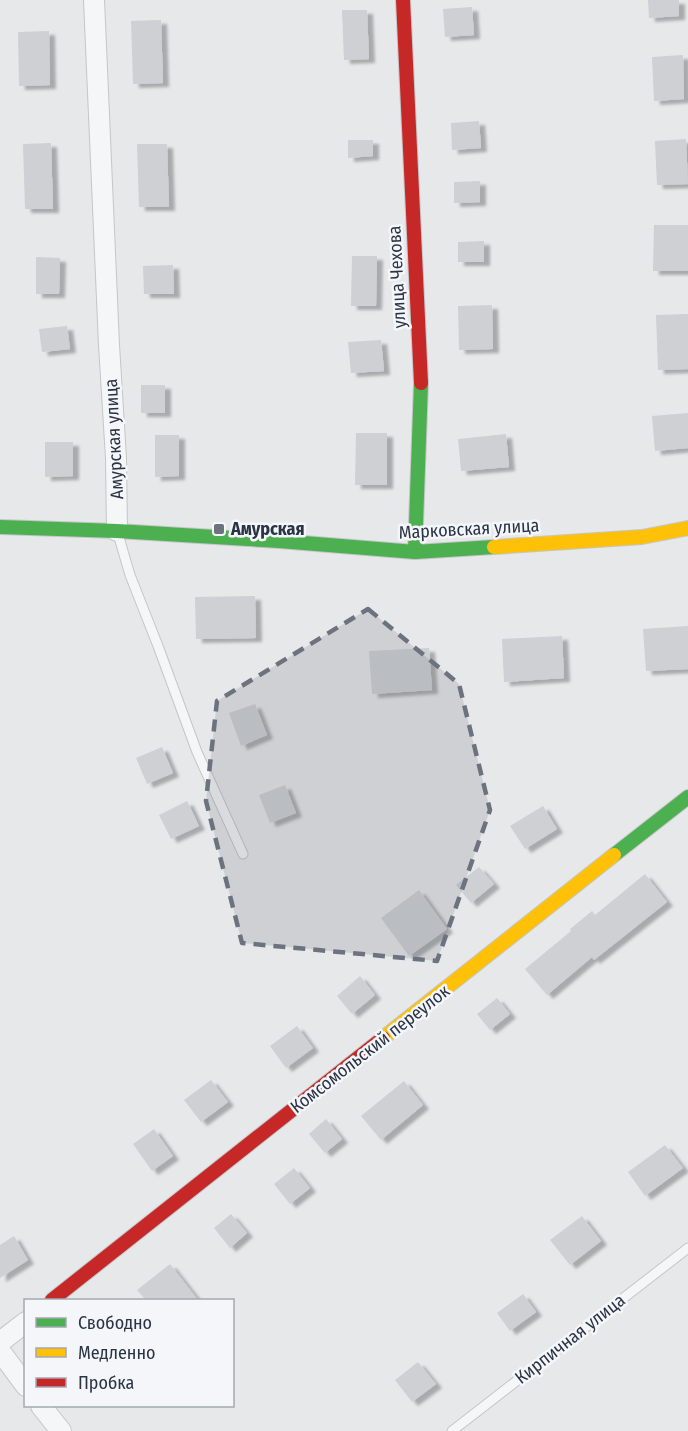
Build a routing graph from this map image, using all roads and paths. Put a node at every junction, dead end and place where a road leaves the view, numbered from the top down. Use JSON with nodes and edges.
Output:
{"nodes":[{"id":1,"x":94,"y":0,"type":"edge"},
{"id":2,"x":403,"y":0,"type":"edge"},
{"id":3,"x":0,"y":527,"type":"edge"},
{"id":4,"x":688,"y":528,"type":"edge"},
{"id":5,"x":117,"y":531,"type":"junction"},
{"id":6,"x":415,"y":552,"type":"junction"},
{"id":7,"x":688,"y":797,"type":"edge"},
{"id":8,"x":243,"y":854,"type":"dead end"},
{"id":9,"x":688,"y":1248,"type":"edge"},
{"id":10,"x":53,"y":1299,"type":"edge"},
{"id":11,"x":24,"y":1324,"type":"edge"},
{"id":12,"x":0,"y":1342,"type":"edge"},
{"id":13,"x":0,"y":1351,"type":"edge"},
{"id":14,"x":24,"y":1383,"type":"edge"},
{"id":15,"x":41,"y":1407,"type":"edge"},
{"id":16,"x":62,"y":1431,"type":"edge"},
{"id":17,"x":452,"y":1431,"type":"edge"}],
"edges":[{"from":1,"to":5,"type":"street","name":"Амурская улица"},
{"from":2,"to":6,"type":"street","name":"улица Чехова"},
{"from":3,"to":5,"type":"street","name":"Марковская улица"},
{"from":4,"to":6,"type":"street","name":"Марковская улица"},
{"from":5,"to":6,"type":"street","name":"Марковская улица"},
{"from":5,"to":8,"type":"lane","name":"Амурская улица"},
{"from":7,"to":10,"type":"street","name":"Комсомольский переулок"},
{"from":9,"to":17,"type":"lane","name":"Кирпичная улица"},
{"from":11,"to":12,"type":"street"},
{"from":13,"to":14,"type":"street"},
{"from":15,"to":16,"type":"street"}]}
